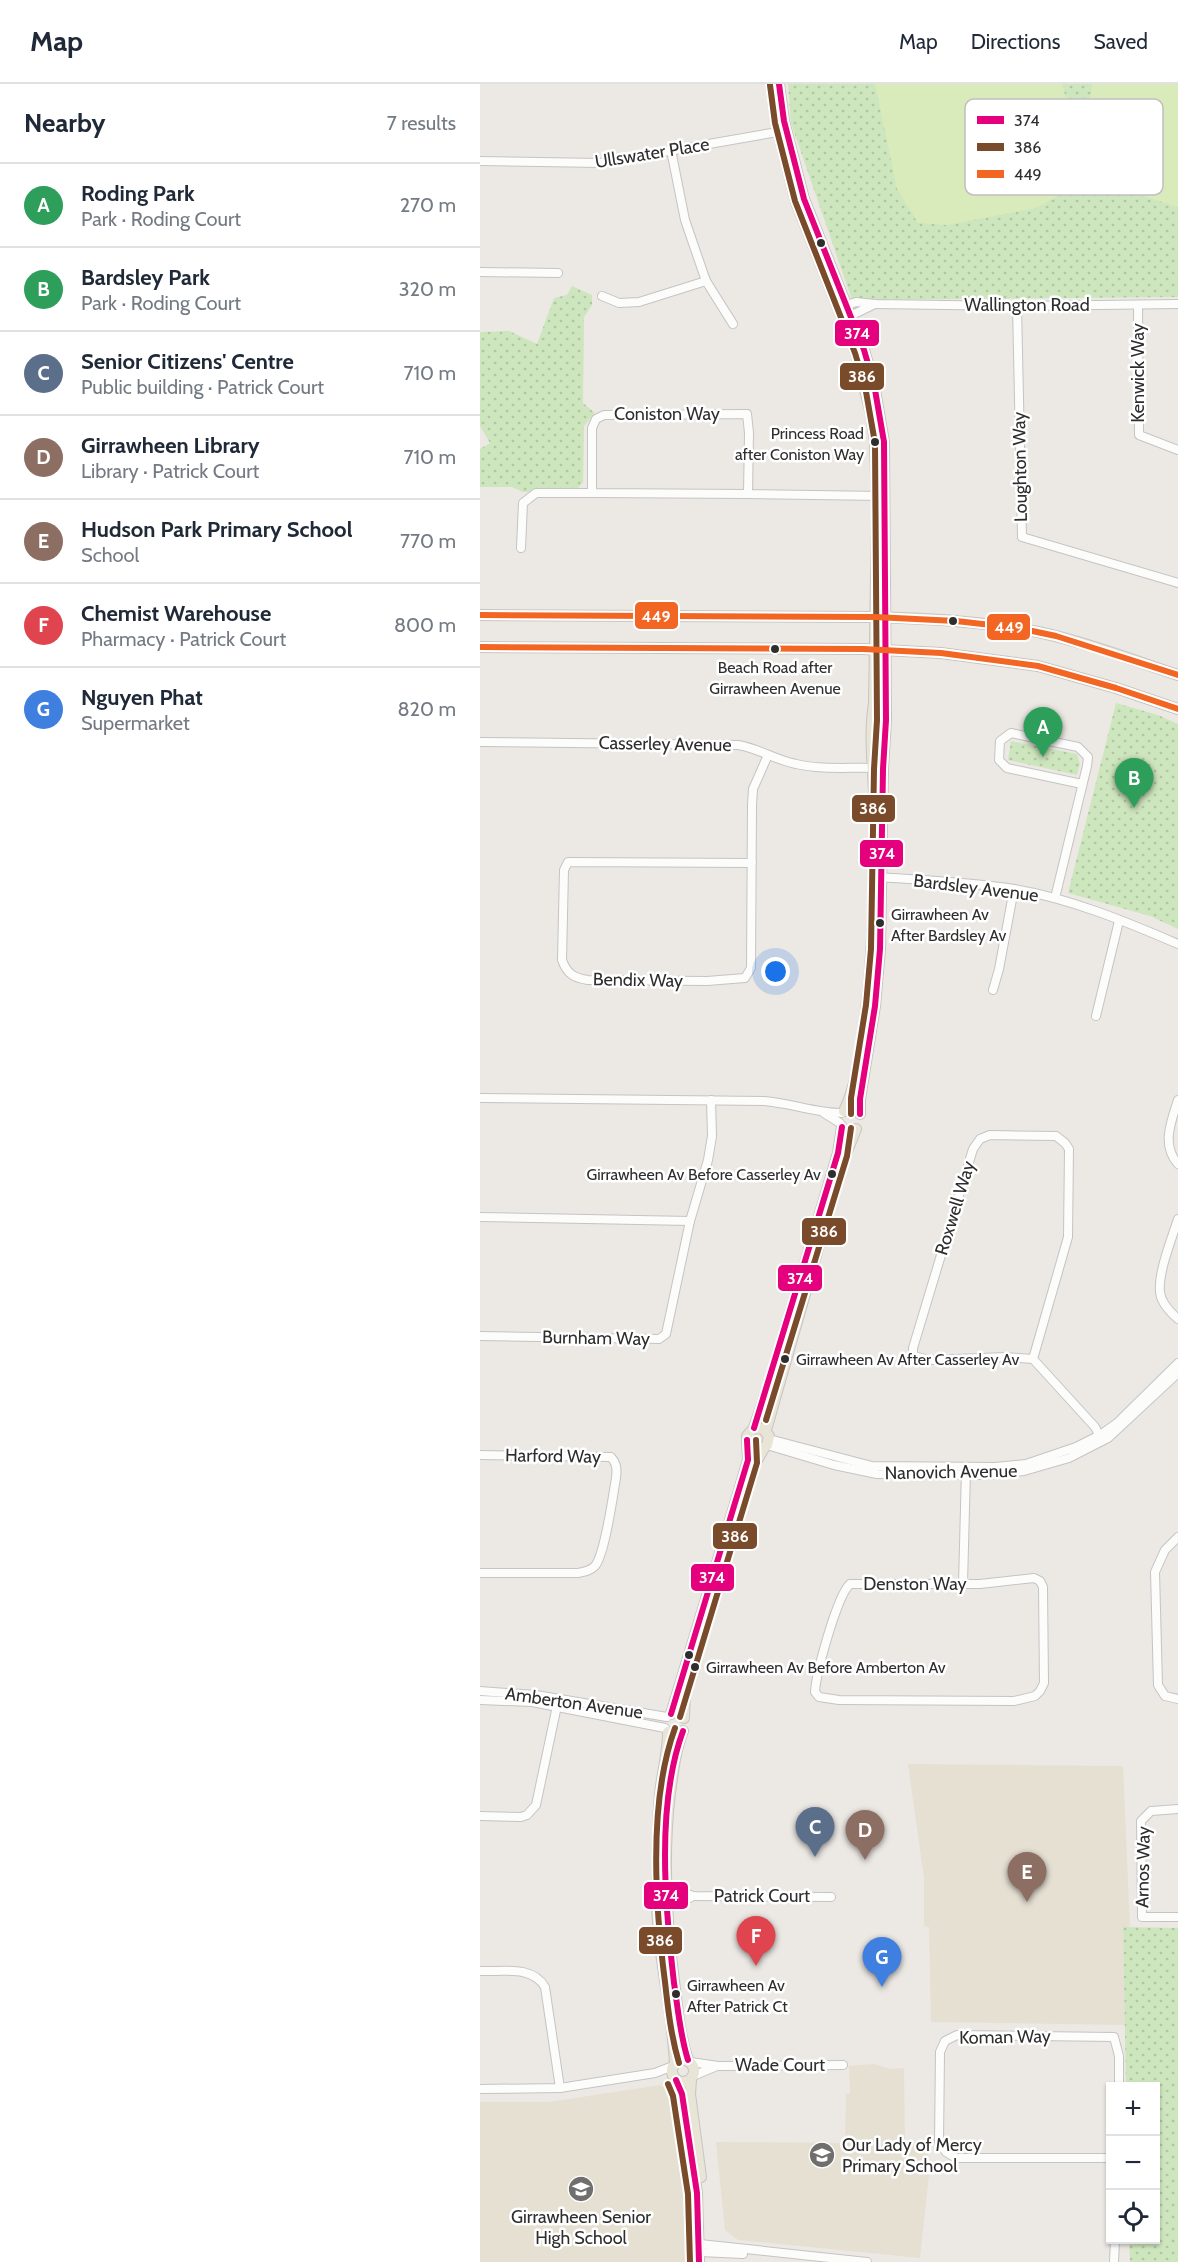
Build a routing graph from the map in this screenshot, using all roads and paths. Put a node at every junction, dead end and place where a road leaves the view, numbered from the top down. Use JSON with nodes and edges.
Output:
{"nodes":[{"id":1,"x":771,"y":84,"type":"edge"},
{"id":2,"x":779,"y":84,"type":"edge"},
{"id":3,"x":782,"y":131,"type":"junction"},
{"id":4,"x":672,"y":150,"type":"junction"},
{"id":5,"x":480,"y":161,"type":"edge"},
{"id":6,"x":480,"y":272,"type":"edge"},
{"id":7,"x":558,"y":273,"type":"dead end"},
{"id":8,"x":706,"y":281,"type":"junction"},
{"id":9,"x":603,"y":296,"type":"dead end"},
{"id":10,"x":875,"y":304,"type":"junction"},
{"id":11,"x":1178,"y":304,"type":"edge"},
{"id":12,"x":1138,"y":305,"type":"junction"},
{"id":13,"x":843,"y":306,"type":"junction"},
{"id":14,"x":1017,"y":306,"type":"junction"},
{"id":15,"x":847,"y":317,"type":"junction"},
{"id":16,"x":734,"y":324,"type":"dead end"},
{"id":17,"x":1178,"y":450,"type":"edge"},
{"id":18,"x":592,"y":493,"type":"junction"},
{"id":19,"x":748,"y":494,"type":"junction"},
{"id":20,"x":881,"y":496,"type":"junction"},
{"id":21,"x":521,"y":548,"type":"dead end"},
{"id":22,"x":1178,"y":583,"type":"edge"},
{"id":23,"x":480,"y":615,"type":"edge"},
{"id":24,"x":879,"y":617,"type":"junction"},
{"id":25,"x":480,"y":647,"type":"edge"},
{"id":26,"x":879,"y":650,"type":"junction"},
{"id":27,"x":1178,"y":675,"type":"edge"},
{"id":28,"x":1178,"y":709,"type":"edge"},
{"id":29,"x":480,"y":742,"type":"edge"},
{"id":30,"x":768,"y":755,"type":"junction"},
{"id":31,"x":878,"y":768,"type":"junction"},
{"id":32,"x":1082,"y":784,"type":"junction"},
{"id":33,"x":752,"y":863,"type":"junction"},
{"id":34,"x":878,"y":877,"type":"junction"},
{"id":35,"x":1014,"y":889,"type":"junction"},
{"id":36,"x":1055,"y":898,"type":"junction"},
{"id":37,"x":1119,"y":921,"type":"junction"},
{"id":38,"x":1178,"y":945,"type":"edge"},
{"id":39,"x":993,"y":990,"type":"dead end"},
{"id":40,"x":1096,"y":1016,"type":"dead end"},
{"id":41,"x":480,"y":1098,"type":"edge"},
{"id":42,"x":711,"y":1100,"type":"junction"},
{"id":43,"x":1178,"y":1100,"type":"edge"},
{"id":44,"x":860,"y":1114,"type":"junction"},
{"id":45,"x":842,"y":1119,"type":"junction"},
{"id":46,"x":856,"y":1130,"type":"junction"},
{"id":47,"x":1178,"y":1164,"type":"edge"},
{"id":48,"x":480,"y":1217,"type":"edge"},
{"id":49,"x":1178,"y":1219,"type":"edge"},
{"id":50,"x":690,"y":1221,"type":"junction"},
{"id":51,"x":1178,"y":1319,"type":"edge"},
{"id":52,"x":480,"y":1336,"type":"edge"},
{"id":53,"x":1033,"y":1359,"type":"junction"},
{"id":54,"x":1178,"y":1363,"type":"edge"},
{"id":55,"x":1178,"y":1373,"type":"edge"},
{"id":56,"x":754,"y":1428,"type":"junction"},
{"id":57,"x":1101,"y":1438,"type":"junction"},
{"id":58,"x":747,"y":1440,"type":"junction"},
{"id":59,"x":767,"y":1441,"type":"junction"},
{"id":60,"x":480,"y":1455,"type":"edge"},
{"id":61,"x":966,"y":1471,"type":"junction"},
{"id":62,"x":1178,"y":1537,"type":"edge"},
{"id":63,"x":480,"y":1574,"type":"edge"},
{"id":64,"x":963,"y":1584,"type":"junction"},
{"id":65,"x":480,"y":1691,"type":"edge"},
{"id":66,"x":1178,"y":1699,"type":"edge"},
{"id":67,"x":480,"y":1700,"type":"edge"},
{"id":68,"x":557,"y":1702,"type":"junction"},
{"id":69,"x":684,"y":1718,"type":"junction"},
{"id":70,"x":668,"y":1723,"type":"junction"},
{"id":71,"x":683,"y":1731,"type":"junction"},
{"id":72,"x":1178,"y":1809,"type":"edge"},
{"id":73,"x":480,"y":1816,"type":"edge"},
{"id":74,"x":661,"y":1896,"type":"junction"},
{"id":75,"x":831,"y":1897,"type":"dead end"},
{"id":76,"x":1178,"y":1917,"type":"edge"},
{"id":77,"x":480,"y":1971,"type":"edge"},
{"id":78,"x":690,"y":2061,"type":"junction"},
{"id":79,"x":843,"y":2065,"type":"dead end"},
{"id":80,"x":718,"y":2066,"type":"junction"},
{"id":81,"x":674,"y":2071,"type":"junction"},
{"id":82,"x":692,"y":2078,"type":"junction"},
{"id":83,"x":1119,"y":2082,"type":"edge"},
{"id":84,"x":560,"y":2088,"type":"junction"},
{"id":85,"x":480,"y":2090,"type":"edge"},
{"id":86,"x":1106,"y":2158,"type":"edge"},
{"id":87,"x":1115,"y":2244,"type":"edge"},
{"id":88,"x":703,"y":2253,"type":"edge"},
{"id":89,"x":821,"y":2262,"type":"edge"},
{"id":90,"x":867,"y":2262,"type":"edge"},
{"id":91,"x":1114,"y":2262,"type":"edge"}],
"edges":[{"from":1,"to":3,"type":"main road"},
{"from":2,"to":3,"type":"main road"},
{"from":3,"to":4,"type":"street","name":"Ullswater Place"},
{"from":3,"to":13,"type":"main road"},
{"from":4,"to":5,"type":"street","name":"Ullswater Place"},
{"from":4,"to":8,"type":"street"},
{"from":6,"to":7,"type":"street"},
{"from":8,"to":9,"type":"street"},
{"from":8,"to":16,"type":"street"},
{"from":10,"to":13,"type":"street","name":"Wallington Road"},
{"from":10,"to":14,"type":"street","name":"Wallington Road"},
{"from":10,"to":15,"type":"street","name":"Wallington Road"},
{"from":11,"to":12,"type":"street","name":"Wallington Road"},
{"from":12,"to":14,"type":"street","name":"Wallington Road"},
{"from":12,"to":17,"type":"street","name":"Kenwick Way"},
{"from":13,"to":15,"type":"main road"},
{"from":14,"to":22,"type":"street","name":"Loughton Way"},
{"from":15,"to":20,"type":"main road"},
{"from":18,"to":19,"type":"street"},
{"from":18,"to":19,"type":"street","name":"Coniston Way"},
{"from":18,"to":21,"type":"street"},
{"from":19,"to":20,"type":"street"},
{"from":20,"to":24,"type":"main road"},
{"from":23,"to":24,"type":"main road"},
{"from":24,"to":26,"type":"main road"},
{"from":24,"to":27,"type":"main road"},
{"from":25,"to":26,"type":"main road"},
{"from":26,"to":28,"type":"main road"},
{"from":26,"to":31,"type":"main road"},
{"from":29,"to":30,"type":"street","name":"Casserley Avenue"},
{"from":30,"to":31,"type":"street","name":"Casserley Avenue"},
{"from":30,"to":33,"type":"street","name":"Bendix Way"},
{"from":31,"to":34,"type":"main road"},
{"from":32,"to":32,"type":"street"},
{"from":32,"to":36,"type":"street"},
{"from":33,"to":33,"type":"street","name":"Bendix Way"},
{"from":34,"to":35,"type":"street","name":"Bardsley Avenue"},
{"from":34,"to":44,"type":"main road"},
{"from":34,"to":45,"type":"main road"},
{"from":35,"to":36,"type":"street","name":"Bardsley Avenue"},
{"from":35,"to":39,"type":"street"},
{"from":36,"to":37,"type":"street","name":"Bardsley Avenue"},
{"from":37,"to":38,"type":"street","name":"Bardsley Avenue"},
{"from":37,"to":40,"type":"street"},
{"from":41,"to":42,"type":"street"},
{"from":42,"to":45,"type":"street"},
{"from":42,"to":50,"type":"street","name":"Burnham Way"},
{"from":43,"to":47,"type":"street"},
{"from":44,"to":45,"type":"main road"},
{"from":44,"to":46,"type":"main road"},
{"from":45,"to":46,"type":"main road"},
{"from":45,"to":56,"type":"main road"},
{"from":46,"to":59,"type":"main road"},
{"from":48,"to":50,"type":"street"},
{"from":49,"to":51,"type":"street"},
{"from":50,"to":52,"type":"street","name":"Burnham Way"},
{"from":53,"to":53,"type":"street","name":"Roxwell Way"},
{"from":53,"to":57,"type":"street"},
{"from":54,"to":57,"type":"street","name":"Nanovich Avenue"},
{"from":55,"to":57,"type":"street","name":"Nanovich Avenue"},
{"from":56,"to":58,"type":"main road"},
{"from":56,"to":59,"type":"main road"},
{"from":57,"to":61,"type":"street","name":"Nanovich Avenue"},
{"from":58,"to":59,"type":"main road"},
{"from":58,"to":70,"type":"main road"},
{"from":59,"to":61,"type":"street","name":"Nanovich Avenue"},
{"from":59,"to":69,"type":"main road"},
{"from":60,"to":63,"type":"street","name":"Harford Way"},
{"from":61,"to":64,"type":"street"},
{"from":62,"to":66,"type":"street"},
{"from":64,"to":64,"type":"street","name":"Denston Way"},
{"from":65,"to":68,"type":"street","name":"Amberton Avenue"},
{"from":67,"to":68,"type":"street","name":"Amberton Avenue"},
{"from":68,"to":70,"type":"street","name":"Amberton Avenue"},
{"from":68,"to":73,"type":"street"},
{"from":69,"to":70,"type":"main road"},
{"from":69,"to":71,"type":"main road"},
{"from":70,"to":71,"type":"main road"},
{"from":70,"to":74,"type":"main road"},
{"from":71,"to":74,"type":"main road"},
{"from":72,"to":76,"type":"street","name":"Arnos Way"},
{"from":74,"to":75,"type":"street","name":"Patrick Court"},
{"from":74,"to":78,"type":"main road"},
{"from":74,"to":81,"type":"main road"},
{"from":77,"to":84,"type":"street"},
{"from":78,"to":80,"type":"street","name":"Wade Court"},
{"from":78,"to":81,"type":"main road"},
{"from":78,"to":82,"type":"main road"},
{"from":79,"to":80,"type":"street","name":"Wade Court"},
{"from":80,"to":82,"type":"street","name":"Wade Court"},
{"from":81,"to":82,"type":"main road"},
{"from":81,"to":84,"type":"street"},
{"from":81,"to":88,"type":"main road"},
{"from":82,"to":88,"type":"main road"},
{"from":83,"to":86,"type":"street","name":"Koman Way"},
{"from":84,"to":85,"type":"street"},
{"from":87,"to":91,"type":"street"},
{"from":88,"to":89,"type":"street"},
{"from":88,"to":90,"type":"street"}]}
